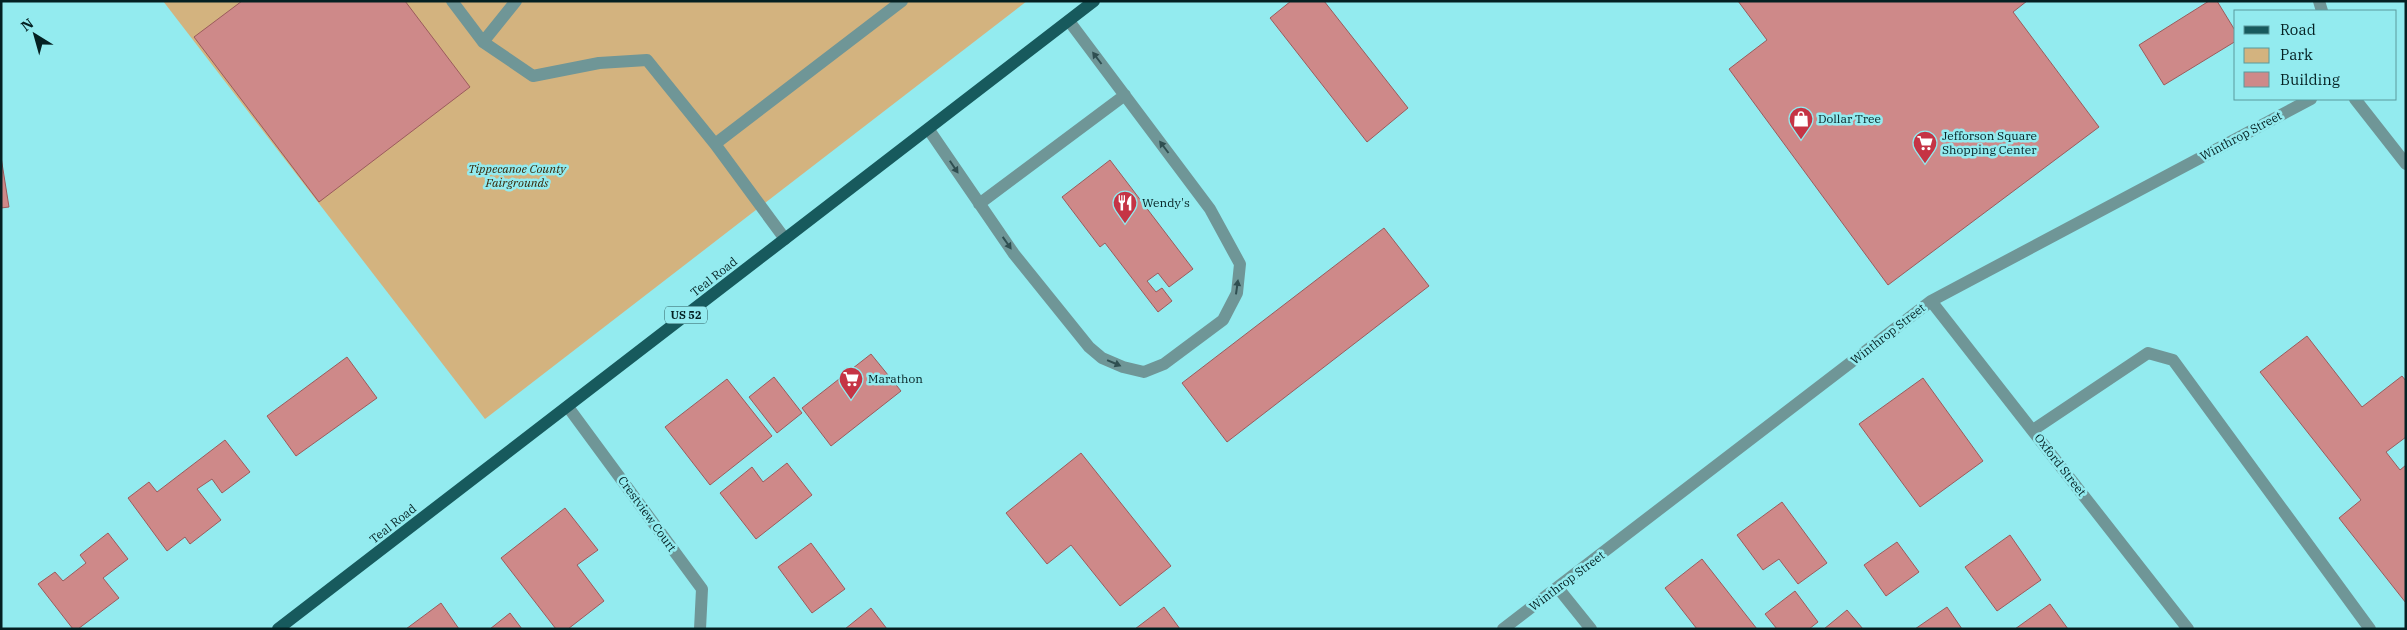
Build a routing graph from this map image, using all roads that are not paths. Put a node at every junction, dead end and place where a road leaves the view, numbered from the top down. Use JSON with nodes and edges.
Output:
{"nodes":[{"id":1,"x":452,"y":1,"type":"edge"},
{"id":2,"x":516,"y":1,"type":"edge"},
{"id":3,"x":902,"y":1,"type":"edge"},
{"id":4,"x":1094,"y":1,"type":"edge"},
{"id":5,"x":1069,"y":21,"type":"junction"},
{"id":6,"x":483,"y":42,"type":"junction"},
{"id":7,"x":1125,"y":95,"type":"junction"},
{"id":8,"x":2309,"y":100,"type":"edge"},
{"id":9,"x":2356,"y":100,"type":"edge"},
{"id":10,"x":929,"y":130,"type":"junction"},
{"id":11,"x":715,"y":144,"type":"junction"},
{"id":12,"x":2406,"y":164,"type":"edge"},
{"id":13,"x":979,"y":204,"type":"junction"},
{"id":14,"x":785,"y":239,"type":"junction"},
{"id":15,"x":1931,"y":301,"type":"junction"},
{"id":16,"x":568,"y":406,"type":"junction"},
{"id":17,"x":2032,"y":430,"type":"junction"},
{"id":18,"x":1558,"y":588,"type":"junction"},
{"id":19,"x":278,"y":629,"type":"edge"},
{"id":20,"x":700,"y":629,"type":"edge"},
{"id":21,"x":1503,"y":629,"type":"edge"},
{"id":22,"x":1592,"y":629,"type":"edge"},
{"id":23,"x":2188,"y":629,"type":"edge"},
{"id":24,"x":2370,"y":629,"type":"edge"}],
"edges":[{"from":1,"to":6,"type":"street"},
{"from":2,"to":6,"type":"street"},
{"from":3,"to":11,"type":"street"},
{"from":4,"to":5,"type":"main road","name":"Teal Road","number":"US 52"},
{"from":7,"to":5,"type":"street","one_way":true},
{"from":5,"to":10,"type":"main road","name":"Teal Road","number":"US 52"},
{"from":6,"to":11,"type":"street"},
{"from":7,"to":13,"type":"street"},
{"from":13,"to":7,"type":"street","one_way":true},
{"from":8,"to":15,"type":"street","name":"Winthrop Street"},
{"from":9,"to":12,"type":"street"},
{"from":10,"to":13,"type":"street","one_way":true},
{"from":10,"to":14,"type":"main road","name":"Teal Road","number":"US 52"},
{"from":11,"to":14,"type":"street"},
{"from":14,"to":16,"type":"main road","name":"Teal Road","number":"US 52"},
{"from":15,"to":17,"type":"street","name":"Oxford Street"},
{"from":15,"to":18,"type":"street","name":"Winthrop Street"},
{"from":16,"to":19,"type":"main road","name":"Teal Road","number":"US 52"},
{"from":16,"to":20,"type":"street","name":"Crestview Court"},
{"from":17,"to":23,"type":"street","name":"Oxford Street"},
{"from":17,"to":24,"type":"street"},
{"from":18,"to":21,"type":"street","name":"Winthrop Street"},
{"from":18,"to":22,"type":"street"}]}
